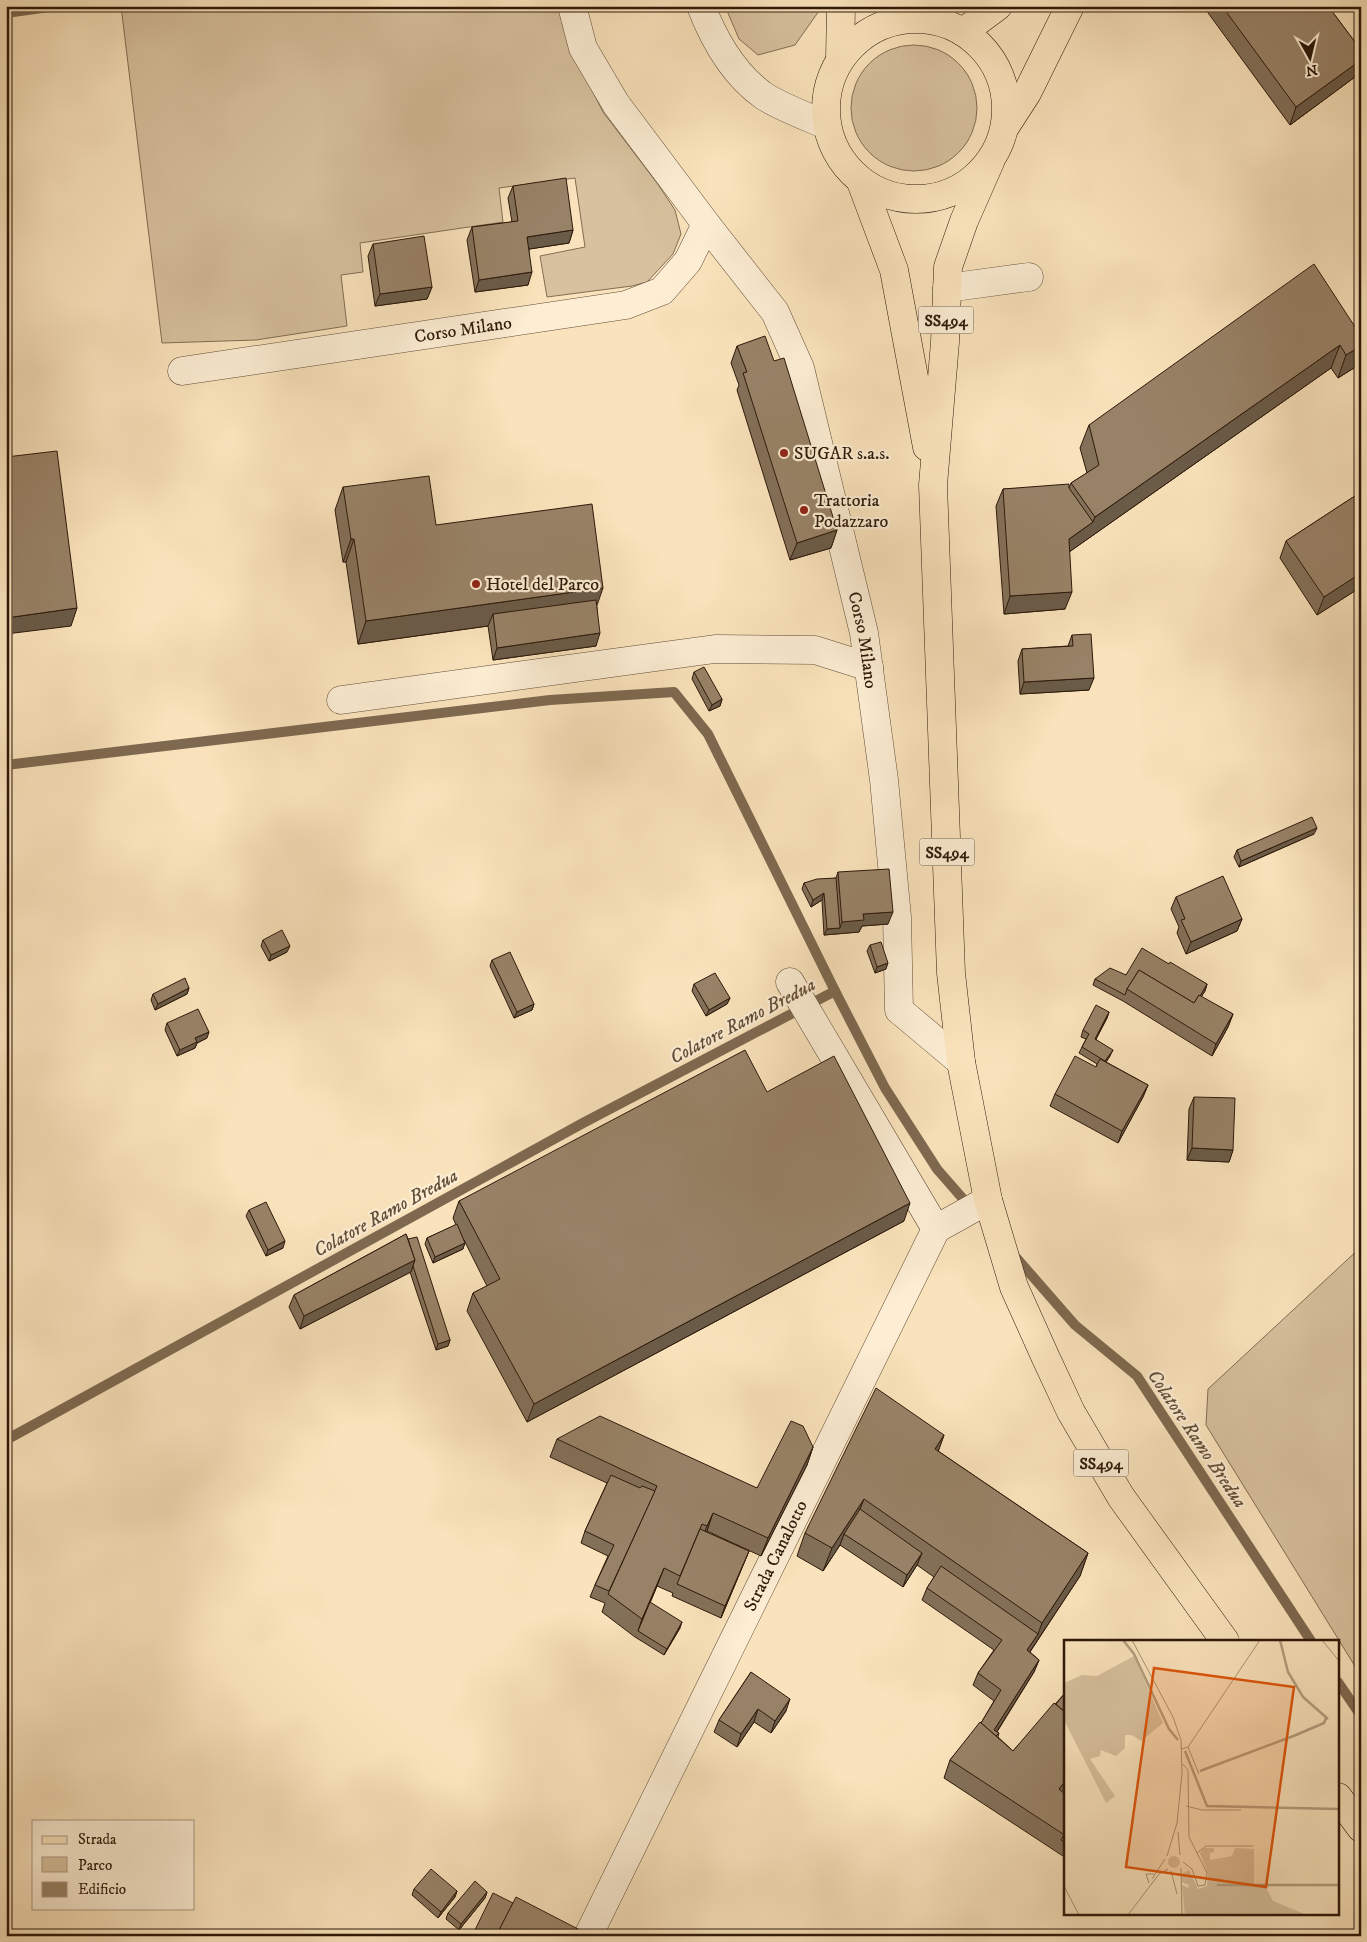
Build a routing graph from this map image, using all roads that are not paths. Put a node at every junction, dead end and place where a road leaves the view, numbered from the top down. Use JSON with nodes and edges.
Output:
{"nodes":[{"id":1,"x":572,"y":6,"type":"edge"},
{"id":2,"x":701,"y":6,"type":"edge"},
{"id":3,"x":841,"y":6,"type":"edge"},
{"id":4,"x":998,"y":6,"type":"edge"},
{"id":5,"x":1070,"y":6,"type":"edge"},
{"id":6,"x":928,"y":13,"type":"edge"},
{"id":7,"x":963,"y":32,"type":"junction"},
{"id":8,"x":840,"y":59,"type":"junction"},
{"id":9,"x":826,"y":125,"type":"junction"},
{"id":10,"x":1005,"y":127,"type":"junction"},
{"id":11,"x":990,"y":162,"type":"junction"},
{"id":12,"x":862,"y":182,"type":"junction"},
{"id":13,"x":706,"y":224,"type":"junction"},
{"id":14,"x":1029,"y":277,"type":"dead end"},
{"id":15,"x":947,"y":288,"type":"junction"},
{"id":16,"x":182,"y":371,"type":"dead end"},
{"id":17,"x":934,"y":485,"type":"junction"},
{"id":18,"x":869,"y":667,"type":"junction"},
{"id":19,"x":341,"y":700,"type":"dead end"},
{"id":20,"x":794,"y":988,"type":"dead end"},
{"id":21,"x":961,"y":1062,"type":"junction"},
{"id":22,"x":988,"y":1206,"type":"junction"},
{"id":23,"x":946,"y":1223,"type":"junction"},
{"id":24,"x":1224,"y":1640,"type":"edge"},
{"id":25,"x":1340,"y":1800,"type":"edge"},
{"id":26,"x":1361,"y":1828,"type":"edge"},
{"id":27,"x":588,"y":1936,"type":"edge"}],
"edges":[{"from":1,"to":13,"type":"street","name":"Corso Milano"},
{"from":2,"to":9,"type":"street"},
{"from":3,"to":8,"type":"main road","number":"SS494"},
{"from":4,"to":7,"type":"main road"},
{"from":5,"to":10,"type":"main road"},
{"from":6,"to":7,"type":"main road","number":"SS494"},
{"from":6,"to":8,"type":"main road","number":"SS494"},
{"from":7,"to":10,"type":"main road","number":"SS494"},
{"from":8,"to":9,"type":"main road","number":"SS494"},
{"from":9,"to":12,"type":"main road","number":"SS494"},
{"from":10,"to":11,"type":"main road","number":"SS494"},
{"from":11,"to":12,"type":"main road","number":"SS494"},
{"from":11,"to":15,"type":"main road","number":"SS494"},
{"from":12,"to":17,"type":"main road","number":"SS494"},
{"from":13,"to":16,"type":"street","name":"Corso Milano"},
{"from":13,"to":18,"type":"street","name":"Corso Milano"},
{"from":14,"to":15,"type":"street"},
{"from":15,"to":17,"type":"main road","number":"SS494"},
{"from":17,"to":21,"type":"main road","number":"SS494"},
{"from":18,"to":19,"type":"street"},
{"from":18,"to":21,"type":"street","name":"Corso Milano"},
{"from":20,"to":23,"type":"street"},
{"from":21,"to":22,"type":"main road","number":"SS494"},
{"from":22,"to":23,"type":"street"},
{"from":22,"to":24,"type":"main road","number":"SS494"},
{"from":23,"to":27,"type":"street","name":"Strada Canalotto"},
{"from":25,"to":26,"type":"main road"}]}
